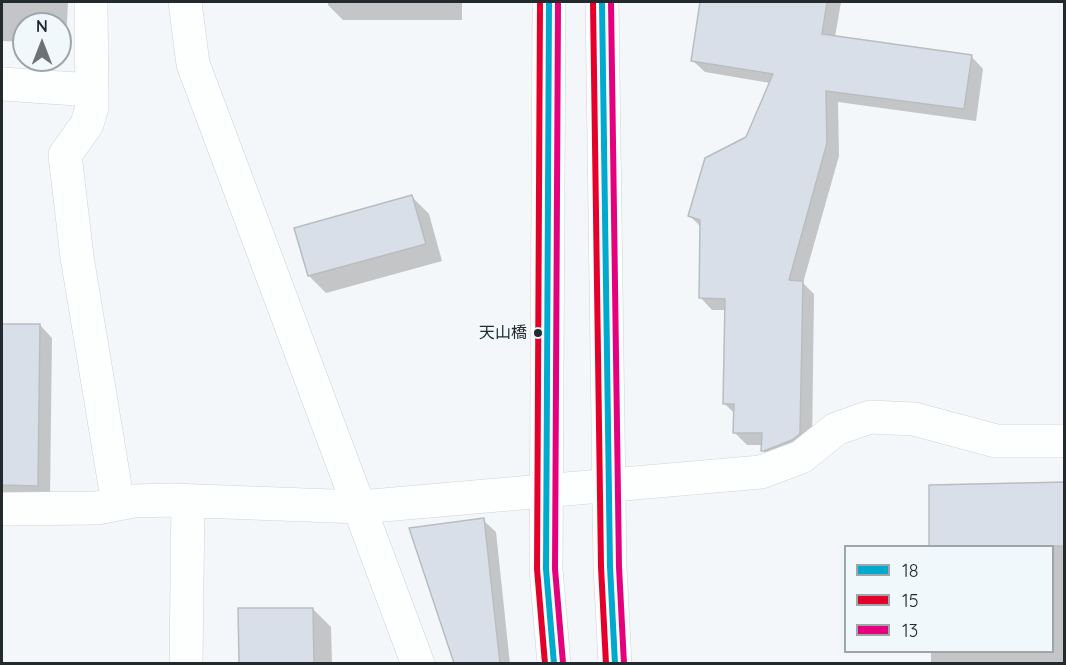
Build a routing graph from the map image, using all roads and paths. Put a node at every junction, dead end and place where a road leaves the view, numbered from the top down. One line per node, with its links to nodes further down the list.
1 (91, 2): 6 (main road)
2 (185, 2): 12 (main road)
3 (549, 2): 9 (main road)
4 (603, 2): 8 (main road)
5 (2, 84): 6 (main road)
6 (92, 90): 11 (main road)
7 (1065, 441): 8 (main road)
8 (609, 485): 9 (main road); 17 (main road)
9 (547, 490): 12 (main road); 16 (main road)
10 (188, 501): 11 (main road); 12 (main road); 14 (main road)
11 (118, 504): 13 (main road)
12 (360, 507): 15 (main road)
13 (2, 509)
14 (186, 663)
15 (418, 663)
16 (555, 663)
17 (615, 663)

